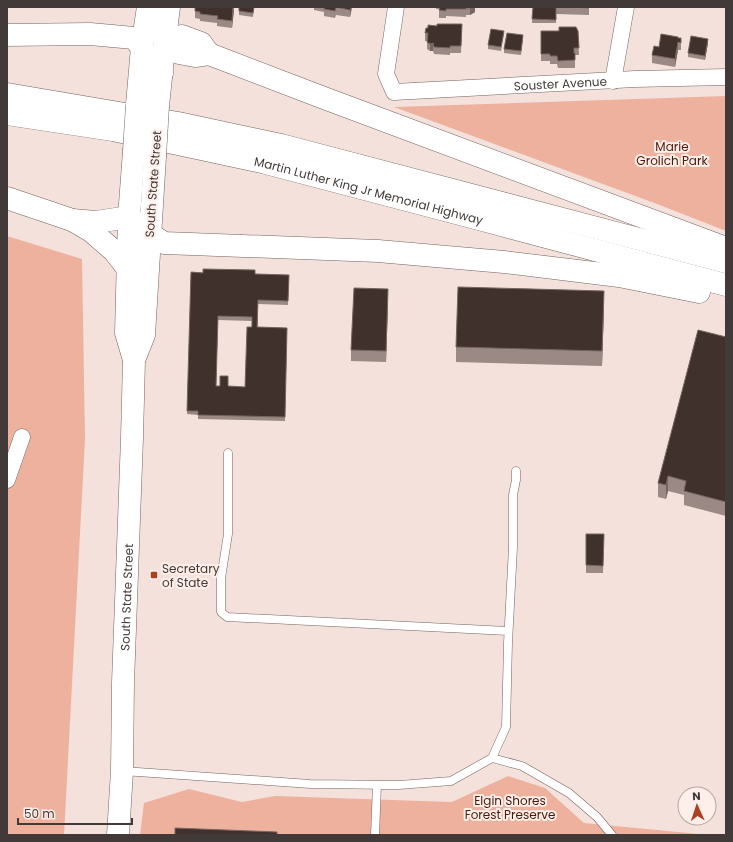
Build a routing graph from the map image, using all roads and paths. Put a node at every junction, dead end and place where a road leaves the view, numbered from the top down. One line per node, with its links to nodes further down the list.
1 (148, 7): 7 (main road, South State Street)
2 (169, 7): 6 (main road, South State Street)
3 (396, 7): 10 (street, Souster Avenue)
4 (626, 7): 10 (street)
5 (7, 35): 7 (main road)
6 (165, 39): 8 (main road, South State Street); 18 (main road)
7 (142, 47): 8 (main road); 12 (main road, South State Street)
8 (162, 73): 12 (main road, South State Street)
9 (726, 77): 10 (street, Souster Avenue)
10 (613, 81)
11 (7, 94): 19 (main road, Martin Luther King Jr Memorial Highway)
12 (148, 105): 15 (main road, South State Street, bridge); 17 (main road, South State Street, bridge)
13 (7, 114): 21 (main road, Martin Luther King Jr Memorial Highway)
14 (7, 198): 16 (main road)
15 (129, 216): 16 (main road); 17 (main road); 20 (main road, South State Street)
16 (72, 220): 20 (main road)
17 (150, 234): 22 (main road); 23 (main road, South State Street)
18 (726, 248)
19 (726, 262)
20 (128, 269): 23 (main road, South State Street)
21 (726, 285)
22 (726, 297)
23 (134, 360): 30 (main road, South State Street)
24 (22, 437): 27 (street)
25 (228, 453): 28 (lane)
26 (516, 471): 28 (lane)
27 (7, 480)
28 (508, 631): 29 (lane)
29 (492, 758): 31 (lane); 34 (lane)
30 (122, 771): 31 (lane); 32 (main road, South State Street)
31 (377, 785): 33 (lane)
32 (118, 835)
33 (375, 835)
34 (612, 835)

